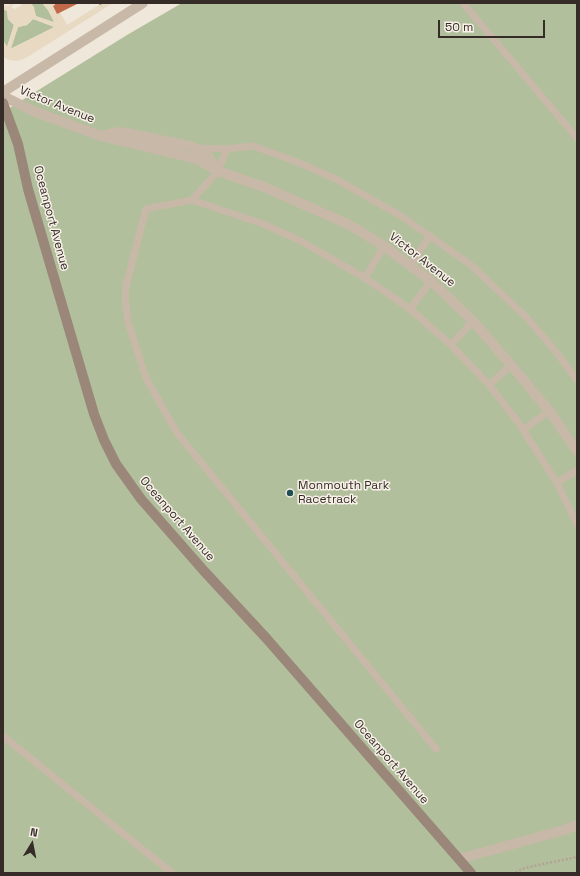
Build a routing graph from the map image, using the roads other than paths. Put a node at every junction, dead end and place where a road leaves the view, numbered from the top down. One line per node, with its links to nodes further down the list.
1 (142, 3): 3 (street)
2 (463, 3): 7 (lane)
3 (3, 92)
4 (3, 96): 6 (street, Victor Avenue)
5 (3, 103): 32 (main road, Oceanport Avenue)
6 (101, 136): 8 (street, Victor Avenue); 10 (street, Victor Avenue)
7 (577, 138)
8 (193, 147): 9 (lane, Victor Avenue); 10 (street, Victor Avenue)
9 (227, 149): 10 (lane); 12 (lane, Victor Avenue)
10 (218, 171): 11 (lane); 13 (street, Victor Avenue)
11 (192, 200): 15 (lane); 30 (lane)
12 (430, 236): 14 (lane); 21 (lane, Victor Avenue)
13 (384, 246): 14 (street, Victor Avenue); 15 (lane)
14 (410, 265): 16 (street, Victor Avenue)
15 (365, 278): 17 (lane)
16 (431, 281): 17 (lane); 18 (street, Victor Avenue)
17 (410, 308): 19 (lane)
18 (473, 321): 19 (lane); 20 (street, Victor Avenue)
19 (451, 345): 22 (lane)
20 (511, 365): 22 (lane); 23 (street, Victor Avenue)
21 (577, 380)
22 (489, 385): 24 (lane)
23 (549, 411): 24 (lane); 25 (street, Victor Avenue)
24 (524, 429): 27 (lane)
25 (577, 451)
26 (577, 470): 27 (lane)
27 (557, 483): 28 (lane)
28 (577, 524)
29 (3, 736): 33 (lane)
30 (436, 749)
31 (577, 825): 32 (street)
32 (459, 859): 34 (main road, Oceanport Avenue)
33 (169, 872)
34 (471, 873)

